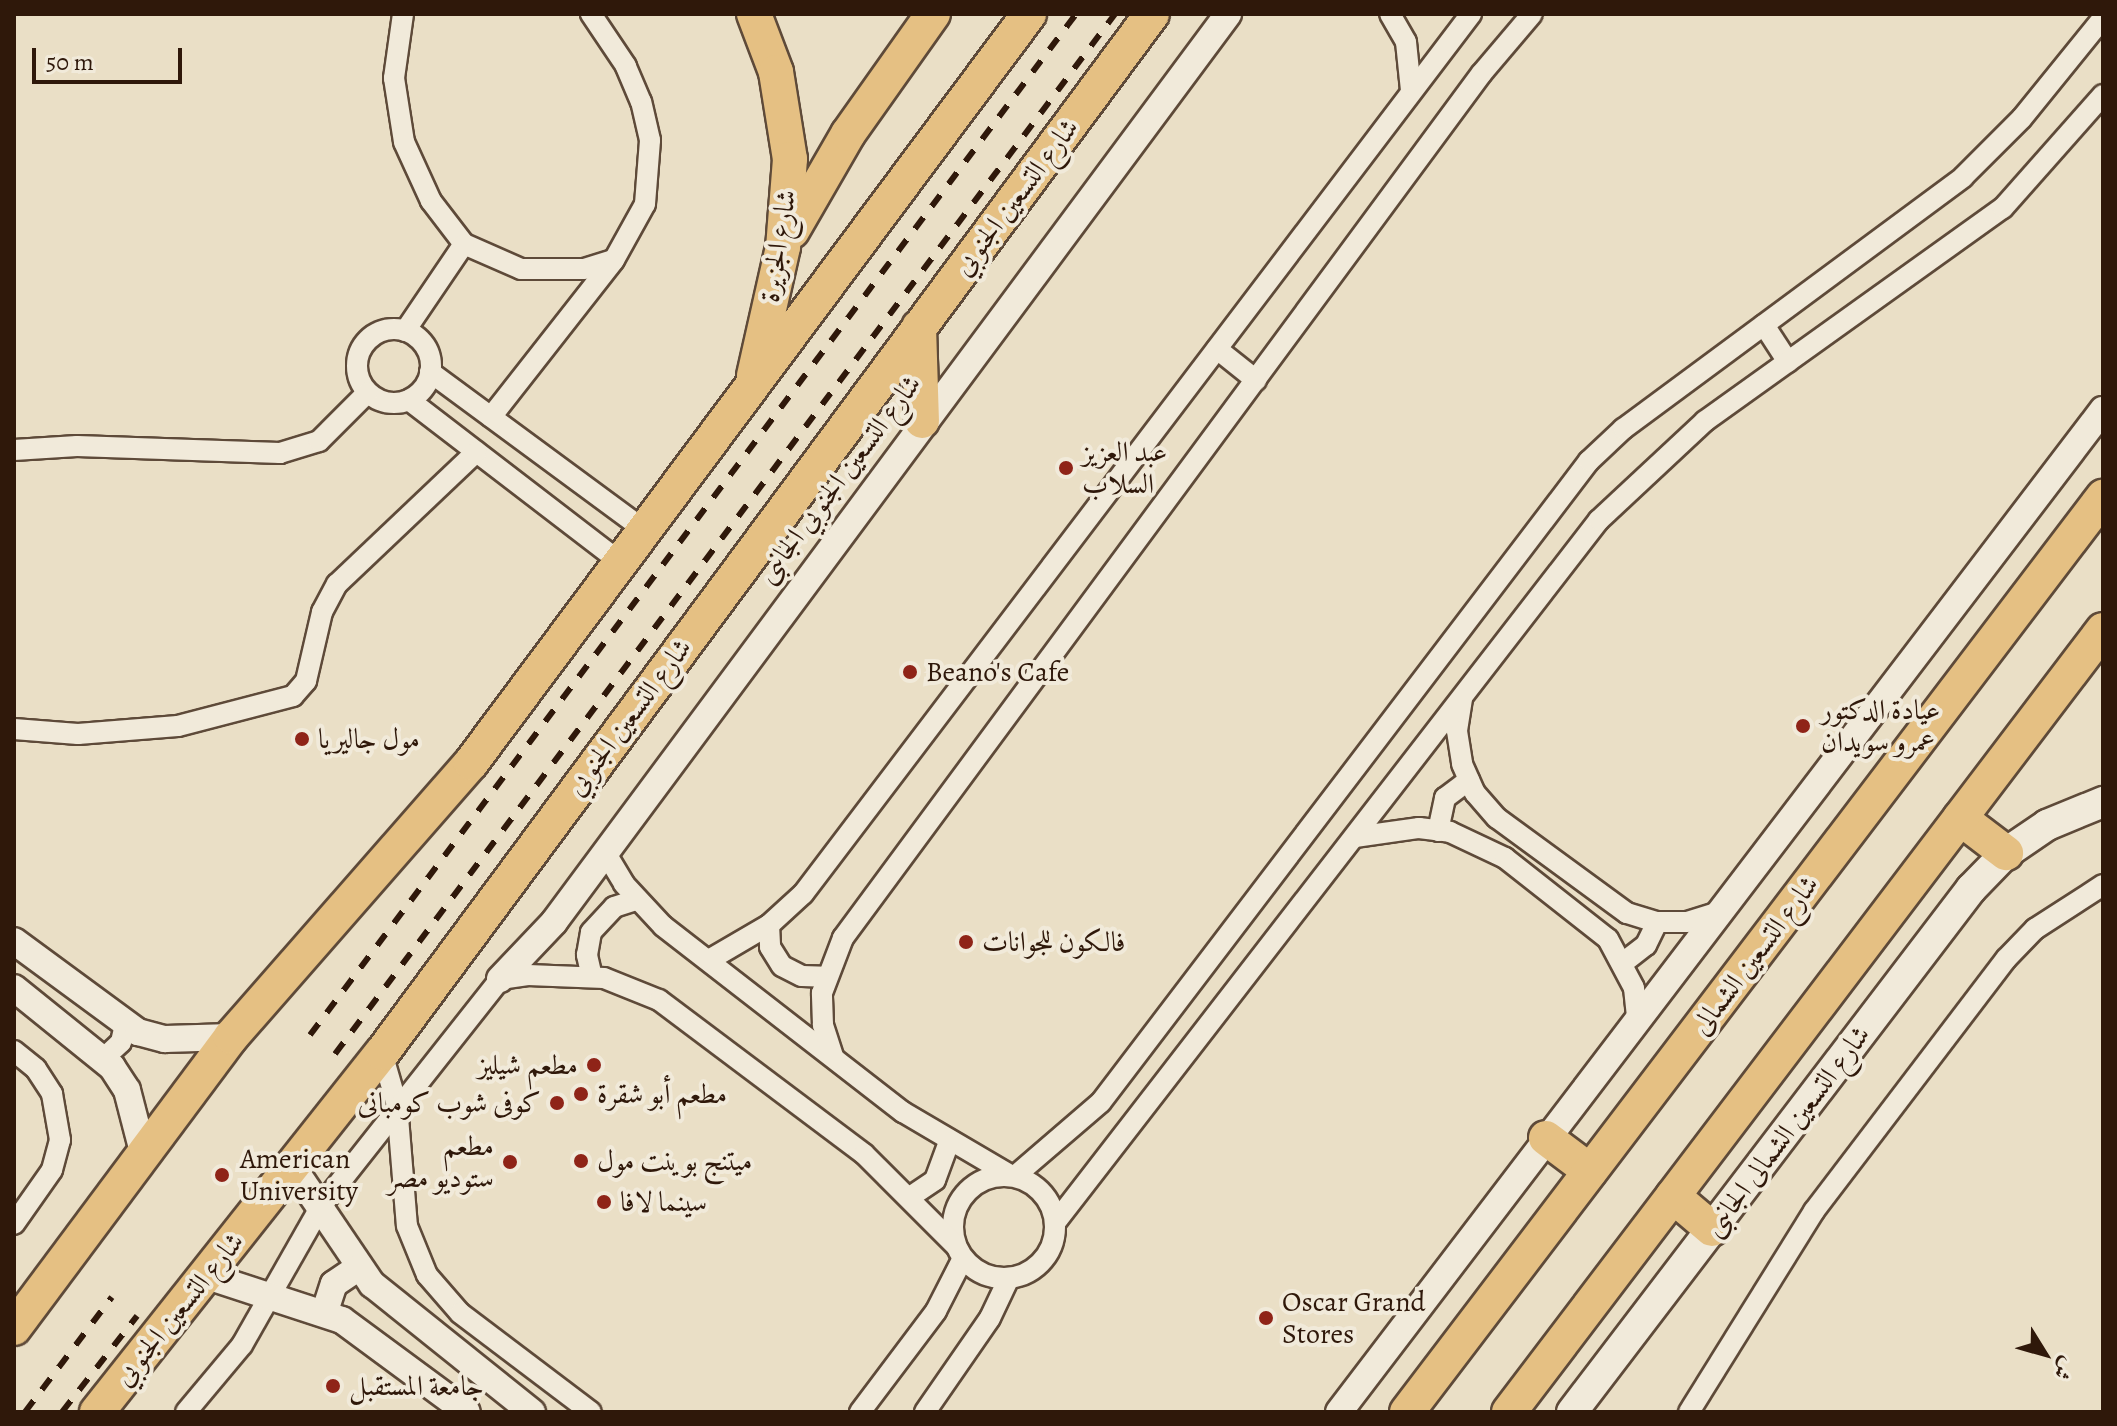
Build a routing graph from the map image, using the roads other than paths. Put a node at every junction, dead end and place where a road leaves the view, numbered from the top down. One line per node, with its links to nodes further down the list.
1 (403, 14): 14 (street)
2 (591, 14): 16 (street)
3 (754, 14): 15 (main road, شارع الجزيرة)
4 (933, 14): 15 (main road)
5 (1029, 14): 24 (main road)
6 (1152, 14): 18 (main road, شارع التسعين الجنوبي)
7 (1228, 14): 29 (street, شارع التسعين الجنوبي الجانبى)
8 (1390, 14): 12 (street)
9 (1471, 14): 12 (street)
10 (1532, 14): 23 (street)
11 (2103, 18): 17 (street)
12 (1411, 90): 20 (street)
13 (2103, 95): 21 (street)
14 (464, 244): 16 (street); 19 (street)
15 (783, 247): 24 (main road, شارع الجزيرة)
16 (614, 260): 28 (street)
17 (1764, 325): 21 (street); 72 (street)
18 (919, 327): 29 (main road); 63 (main road, شارع التسعين الجنوبي)
19 (405, 331): 22 (street); 25 (street)
20 (1217, 349): 23 (street); 51 (street)
21 (1788, 362): 38 (street)
22 (430, 372): 26 (street); 28 (street)
23 (1256, 380): 56 (street)
24 (752, 387): 35 (main road)
25 (367, 393): 26 (street); 30 (street)
26 (409, 400): 31 (street)
27 (2103, 410): 49 (street)
28 (491, 417): 32 (street)
29 (922, 421): 45 (street, شارع التسعين الجنوبي الجانبى)
30 (14, 450)
31 (476, 452): 33 (street); 39 (street)
32 (539, 453): 33 (street); 35 (street)
33 (517, 484): 36 (street)
34 (2103, 497): 71 (main road, شارع التسعين الشمالى)
35 (646, 531): 36 (main road)
36 (623, 564): 61 (main road)
37 (2103, 630): 42 (main road)
38 (1462, 698): 40 (street); 44 (street)
39 (14, 729)
40 (1469, 780): 43 (street); 50 (street)
41 (2103, 802): 46 (main road, شارع التسعين الشمالى الجانبى)
42 (1960, 818): 46 (main road); 73 (main road)
43 (1438, 831): 44 (street); 54 (street)
44 (1355, 837): 76 (street)
45 (605, 852): 48 (street); 57 (street, شارع التسعين الجنوبي الجانبى)
46 (2006, 853): 78 (main road, شارع التسعين الشمالى الجانبى)
47 (2103, 885): 97 (street)
48 (636, 900): 53 (street); 55 (street)
49 (1717, 913): 50 (street); 59 (street)
50 (1657, 922): 54 (street)
51 (769, 925): 53 (street); 56 (street)
52 (14, 941): 60 (street)
53 (709, 960): 64 (street)
54 (1624, 962): 59 (street)
55 (592, 977): 57 (street); 74 (street)
56 (825, 977): 64 (street)
57 (500, 979): 66 (street)
58 (14, 988): 65 (street)
59 (1637, 1017): 67 (street)
60 (125, 1024): 61 (street); 65 (street)
61 (231, 1037): 69 (main road)
62 (14, 1051): 77 (street)
63 (382, 1053): 66 (street); 70 (main road, شارع التسعين الجنوبي)
64 (833, 1056): 68 (street)
65 (104, 1058): 69 (street)
66 (397, 1105): 75 (street); 90 (street)
67 (1546, 1138): 71 (main road); 93 (street)
68 (949, 1142): 72 (street); 74 (street)
69 (143, 1152): 85 (main road)
70 (292, 1166): 75 (street); 81 (main road, شارع التسعين الجنوبي)
71 (1590, 1171): 94 (main road, شارع التسعين الشمالى)
72 (1012, 1176): 76 (street); 79 (street)
73 (1673, 1196): 78 (main road); 95 (main road)
74 (910, 1197): 79 (street)
75 (321, 1206): 80 (street); 83 (street)
76 (1055, 1223): 82 (street)
77 (14, 1224)
78 (1712, 1229): 96 (main road, شارع التسعين الشمالى الجانبى)
79 (960, 1252): 82 (street); 91 (street)
80 (358, 1268): 84 (street); 89 (street)
81 (207, 1276): 83 (street); 86 (main road, شارع التسعين الجنوبي)
82 (1009, 1278): 92 (street)
83 (266, 1296): 84 (street); 87 (street)
84 (325, 1311): 88 (street)
85 (14, 1328)
86 (97, 1412)
87 (186, 1412)
88 (467, 1412)
89 (532, 1412)
90 (591, 1412)
91 (860, 1412)
92 (925, 1412)
93 (1339, 1412)
94 (1407, 1412)
95 (1509, 1412)
96 (1572, 1412)
97 (1689, 1412)

